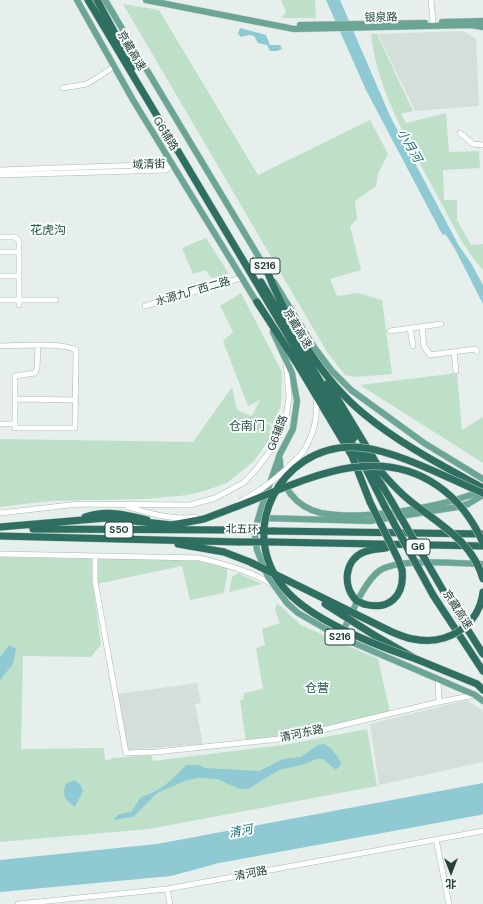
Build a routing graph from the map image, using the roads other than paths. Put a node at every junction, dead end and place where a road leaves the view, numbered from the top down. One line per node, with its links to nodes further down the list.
1 (77, 0): 11 (main road, G6辅路 / S216)
2 (88, 0): 71 (highway, 京藏高速 / G6, bridge)
3 (97, 0): 69 (highway, 京藏高速 / G6, bridge)
4 (105, 0): 21 (main road, G6辅路 / S216)
5 (146, 0): 9 (main road, 银泉路)
6 (431, 0): 8 (street)
7 (483, 21): 8 (main road, 银泉路)
8 (433, 22): 9 (main road, 银泉路)
9 (362, 26): 10 (main road, 银泉路)
10 (483, 27)
11 (115, 66): 12 (street); 15 (main road, G6辅路 / S216)
12 (63, 88)
13 (460, 133): 14 (street)
14 (483, 145)
15 (172, 164): 16 (street, 域清街); 17 (street, 域清街); 24 (main road, G6辅路 / S216)
16 (0, 170)
17 (0, 175)
18 (0, 237): 20 (street)
19 (0, 252): 20 (street)
20 (19, 252): 23 (street)
21 (265, 266): 40 (highway); 48 (main road, G6辅路 / S216)
22 (0, 276): 23 (street)
23 (19, 276): 27 (street)
24 (241, 278): 28 (main road, G6辅路 / S216); 29 (street, 水源九厂西二路)
25 (0, 300): 27 (street)
26 (56, 300): 27 (street)
27 (19, 302)
28 (257, 302): 39 (main road, G6辅路 / S216); 42 (highway)
29 (146, 306)
30 (440, 324): 31 (street)
31 (422, 327): 32 (street); 38 (street)
32 (410, 328): 33 (street); 36 (street)
33 (390, 331)
34 (0, 346): 35 (street)
35 (38, 346): 43 (street); 44 (street)
36 (413, 346)
37 (477, 351): 38 (street)
38 (454, 352): 41 (street)
39 (284, 353): 47 (main road, G6辅路 / S216); 50 (street)
40 (314, 359): 49 (highway); 64 (highway, bridge)
41 (456, 371)
42 (316, 395): 51 (street, bridge); 59 (highway, bridge)
43 (15, 399): 44 (street); 46 (street)
44 (76, 400): 46 (street)
45 (0, 424): 46 (street)
46 (15, 424)
47 (280, 454): 49 (main road); 53 (main road, G6辅路 / S216)
48 (483, 479)
49 (483, 492): 53 (main road); 70 (highway, bridge)
50 (120, 504): 51 (street); 52 (street)
51 (237, 505): 54 (highway); 58 (highway, bridge)
52 (0, 513)
53 (258, 518): 65 (main road, G6辅路 / S216)
54 (0, 528): 55 (highway, 北五环 / S50, bridge)
55 (483, 534)
56 (0, 536): 57 (highway, 北五环 / S50)
57 (142, 539): 59 (highway, 北五环 / S50, bridge); 66 (highway, bridge)
58 (483, 542)
59 (446, 546): 60 (highway, 北五环 / S50)
60 (483, 546)
61 (0, 554): 62 (street)
62 (95, 556): 65 (street); 76 (street, 清河东路)
63 (483, 564): 68 (main road)
64 (483, 579)
65 (273, 585): 68 (main road, G6辅路 / S216)
66 (305, 590): 67 (highway, bridge); 70 (highway, bridge)
67 (483, 592)
68 (340, 637): 72 (main road, G6辅路 / S216)
69 (483, 654)
70 (416, 659): 73 (highway)
71 (483, 672)
72 (438, 680): 74 (main road, G6辅路 / S216); 76 (street)
73 (483, 690)
74 (475, 695): 75 (main road, G6辅路 / S216); 76 (street, 清河东路)
75 (483, 701)
76 (438, 702)
77 (483, 832): 78 (street, 清河路)
78 (436, 839): 79 (street, 清河路); 82 (street)
79 (167, 889): 80 (street, 清河路); 81 (street)
80 (18, 904)
81 (170, 904)
82 (449, 904)

